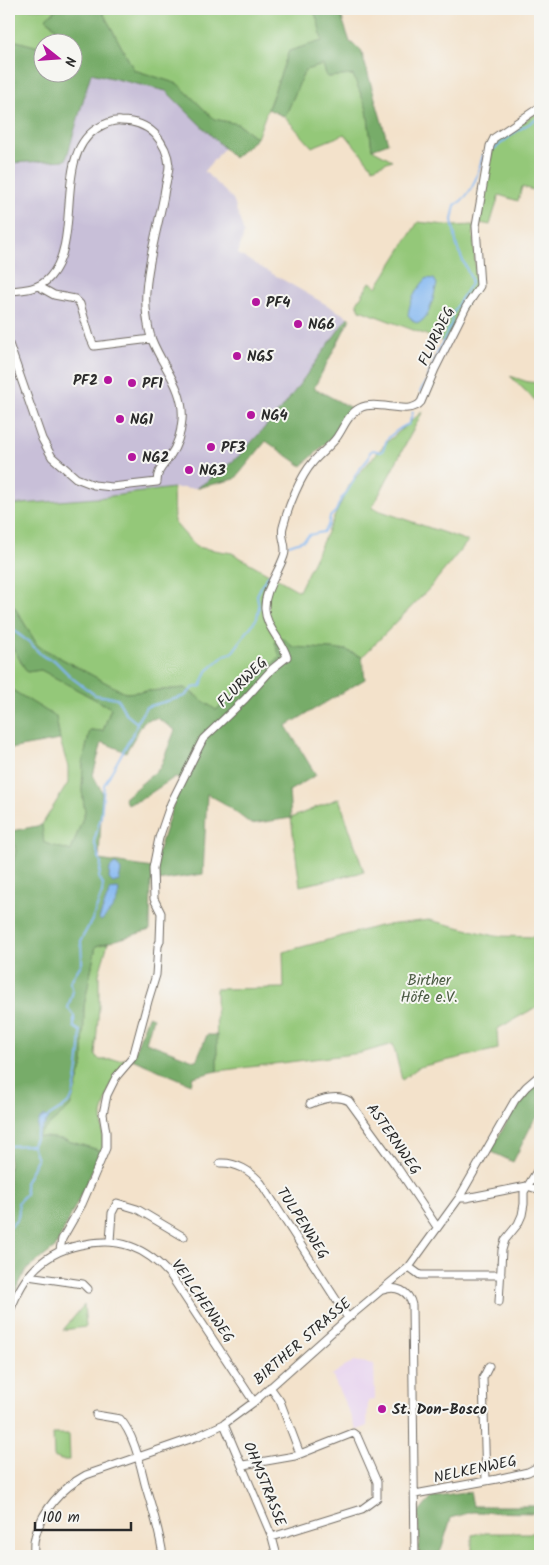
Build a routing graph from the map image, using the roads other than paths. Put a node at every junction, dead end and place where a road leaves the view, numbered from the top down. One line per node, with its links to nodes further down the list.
1 (540, 107): 16 (street, FLURWEG)
2 (38, 286): 3 (street); 4 (street); 4 (street)
3 (9, 291)
4 (151, 339): 5 (street)
5 (9, 344)
6 (540, 1075): 12 (street, BIRTHER STRASSE)
7 (310, 1104): 13 (street, ASTERNWEG)
8 (220, 1163): 24 (street, TULPENWEG)
9 (540, 1166): 10 (street)
10 (527, 1186): 11 (street); 12 (street); 18 (street)
11 (540, 1190)
12 (459, 1198): 13 (street, BIRTHER STRASSE)
13 (437, 1227): 17 (street, BIRTHER STRASSE)
14 (184, 1238): 15 (street, VEILCHENWEG)
15 (110, 1241): 16 (street, VEILCHENWEG); 27 (street, VEILCHENWEG)
16 (60, 1250): 19 (street, VEILCHENWEG)
17 (409, 1267): 18 (street); 21 (street, BIRTHER STRASSE)
18 (501, 1275): 22 (street)
19 (28, 1276): 20 (street); 23 (street)
20 (88, 1289)
21 (380, 1290): 24 (street, BIRTHER STRASSE); 35 (street)
22 (499, 1302)
23 (9, 1313)
24 (348, 1318): 26 (street, BIRTHER STRASSE)
25 (488, 1366): 34 (street)
26 (270, 1387): 27 (street, BIRTHER STRASSE); 30 (street)
27 (254, 1402): 29 (street, BIRTHER STRASSE)
28 (96, 1415): 31 (street)
29 (224, 1424): 31 (street, BIRTHER STRASSE); 32 (street, OHMSTRASSE)
30 (300, 1454): 32 (street); 36 (street)
31 (138, 1457): 37 (street, BIRTHER STRASSE); 38 (street)
32 (242, 1465): 36 (street, OHMSTRASSE)
33 (540, 1466): 34 (street, NELKENWEG)
34 (486, 1481): 35 (street, NELKENWEG)
35 (414, 1494): 40 (street)
36 (272, 1537): 39 (street, OHMSTRASSE)
37 (34, 1556)
38 (163, 1556)
39 (277, 1556)
40 (415, 1556)

